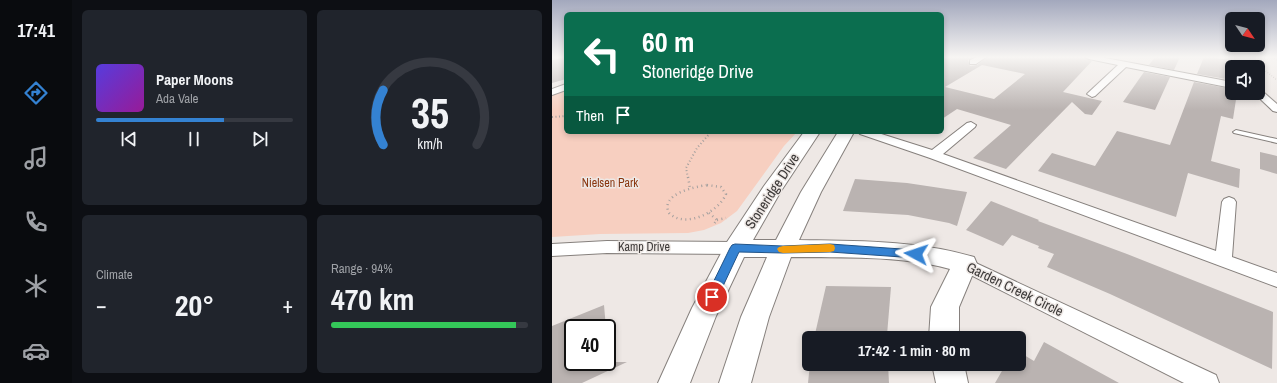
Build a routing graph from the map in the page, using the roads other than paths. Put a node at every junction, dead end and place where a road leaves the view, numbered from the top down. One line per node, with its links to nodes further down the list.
1 (1112, 75): 6 (street)
2 (1180, 75): 3 (street)
3 (1225, 84)
4 (564, 88): 5 (street)
5 (552, 92)
6 (1092, 94)
7 (1265, 98): 8 (street)
8 (1277, 109)
9 (971, 125): 15 (street)
10 (1236, 132): 14 (lane)
11 (810, 134): 17 (main road, Stoneridge Drive)
12 (845, 134): 19 (main road)
13 (870, 134): 15 (street)
14 (1277, 141)
15 (934, 156): 20 (street)
16 (1229, 202): 20 (street)
17 (735, 248): 18 (street, Kamp Drive); 19 (main road, Garden Creek Circle); 25 (main road, Stoneridge Drive)
18 (552, 250)
19 (783, 250): 21 (main road, Garden Creek Circle); 26 (main road)
20 (1223, 261): 22 (street)
21 (965, 264): 23 (main road); 28 (street, Garden Creek Circle)
22 (1277, 280)
23 (944, 331)
24 (949, 371): 27 (main road)
25 (674, 383)
26 (735, 383)
27 (952, 383)
28 (1208, 383)

